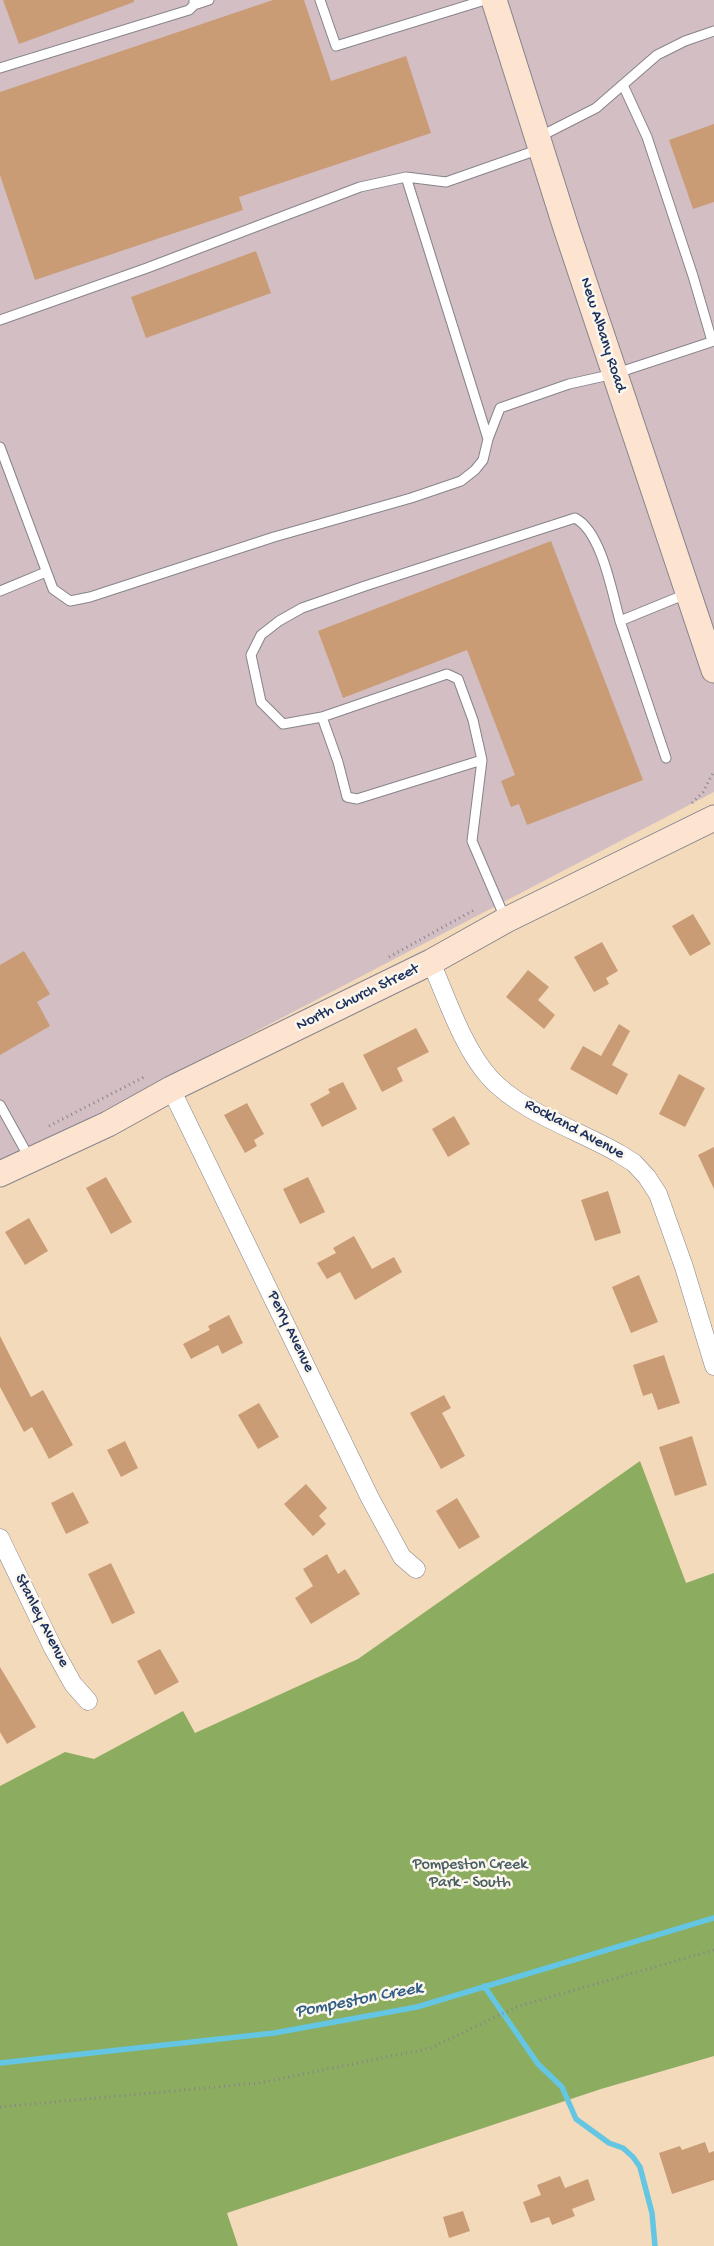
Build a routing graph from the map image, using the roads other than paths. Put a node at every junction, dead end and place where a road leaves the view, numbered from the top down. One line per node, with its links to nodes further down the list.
1 (209, 0): 5 (lane)
2 (320, 0): 3 (lane)
3 (485, 0)
4 (494, 0): 9 (main road, New Albany Road)
5 (194, 2): 7 (lane)
6 (714, 32): 8 (lane)
7 (0, 68)
8 (623, 85): 9 (lane); 12 (lane)
9 (541, 142): 10 (lane); 13 (main road, New Albany Road)
10 (406, 177): 11 (lane); 14 (lane)
11 (0, 320)
12 (713, 341): 13 (lane)
13 (614, 374): 14 (lane); 18 (main road, New Albany Road)
14 (488, 439): 16 (lane)
15 (0, 447): 16 (lane)
16 (46, 572): 17 (lane)
17 (0, 592)
18 (688, 592): 19 (lane); 20 (main road, New Albany Road)
19 (620, 621): 21 (lane); 22 (lane)
20 (714, 670)
21 (322, 717): 23 (lane); 23 (lane)
22 (666, 758)
23 (482, 760): 25 (lane)
24 (714, 818): 25 (main road, North Church Street)
25 (506, 920): 26 (main road, North Church Street)
26 (431, 962): 27 (main road, North Church Street); 31 (street, Rockland Avenue)
27 (171, 1089): 29 (main road, North Church Street); 33 (street, Perry Avenue)
28 (0, 1104): 29 (lane)
29 (30, 1159): 30 (main road, North Church Street)
30 (0, 1174)
31 (714, 1366)
32 (0, 1538): 34 (street, Stanley Avenue)
33 (416, 1569)
34 (88, 1701)

